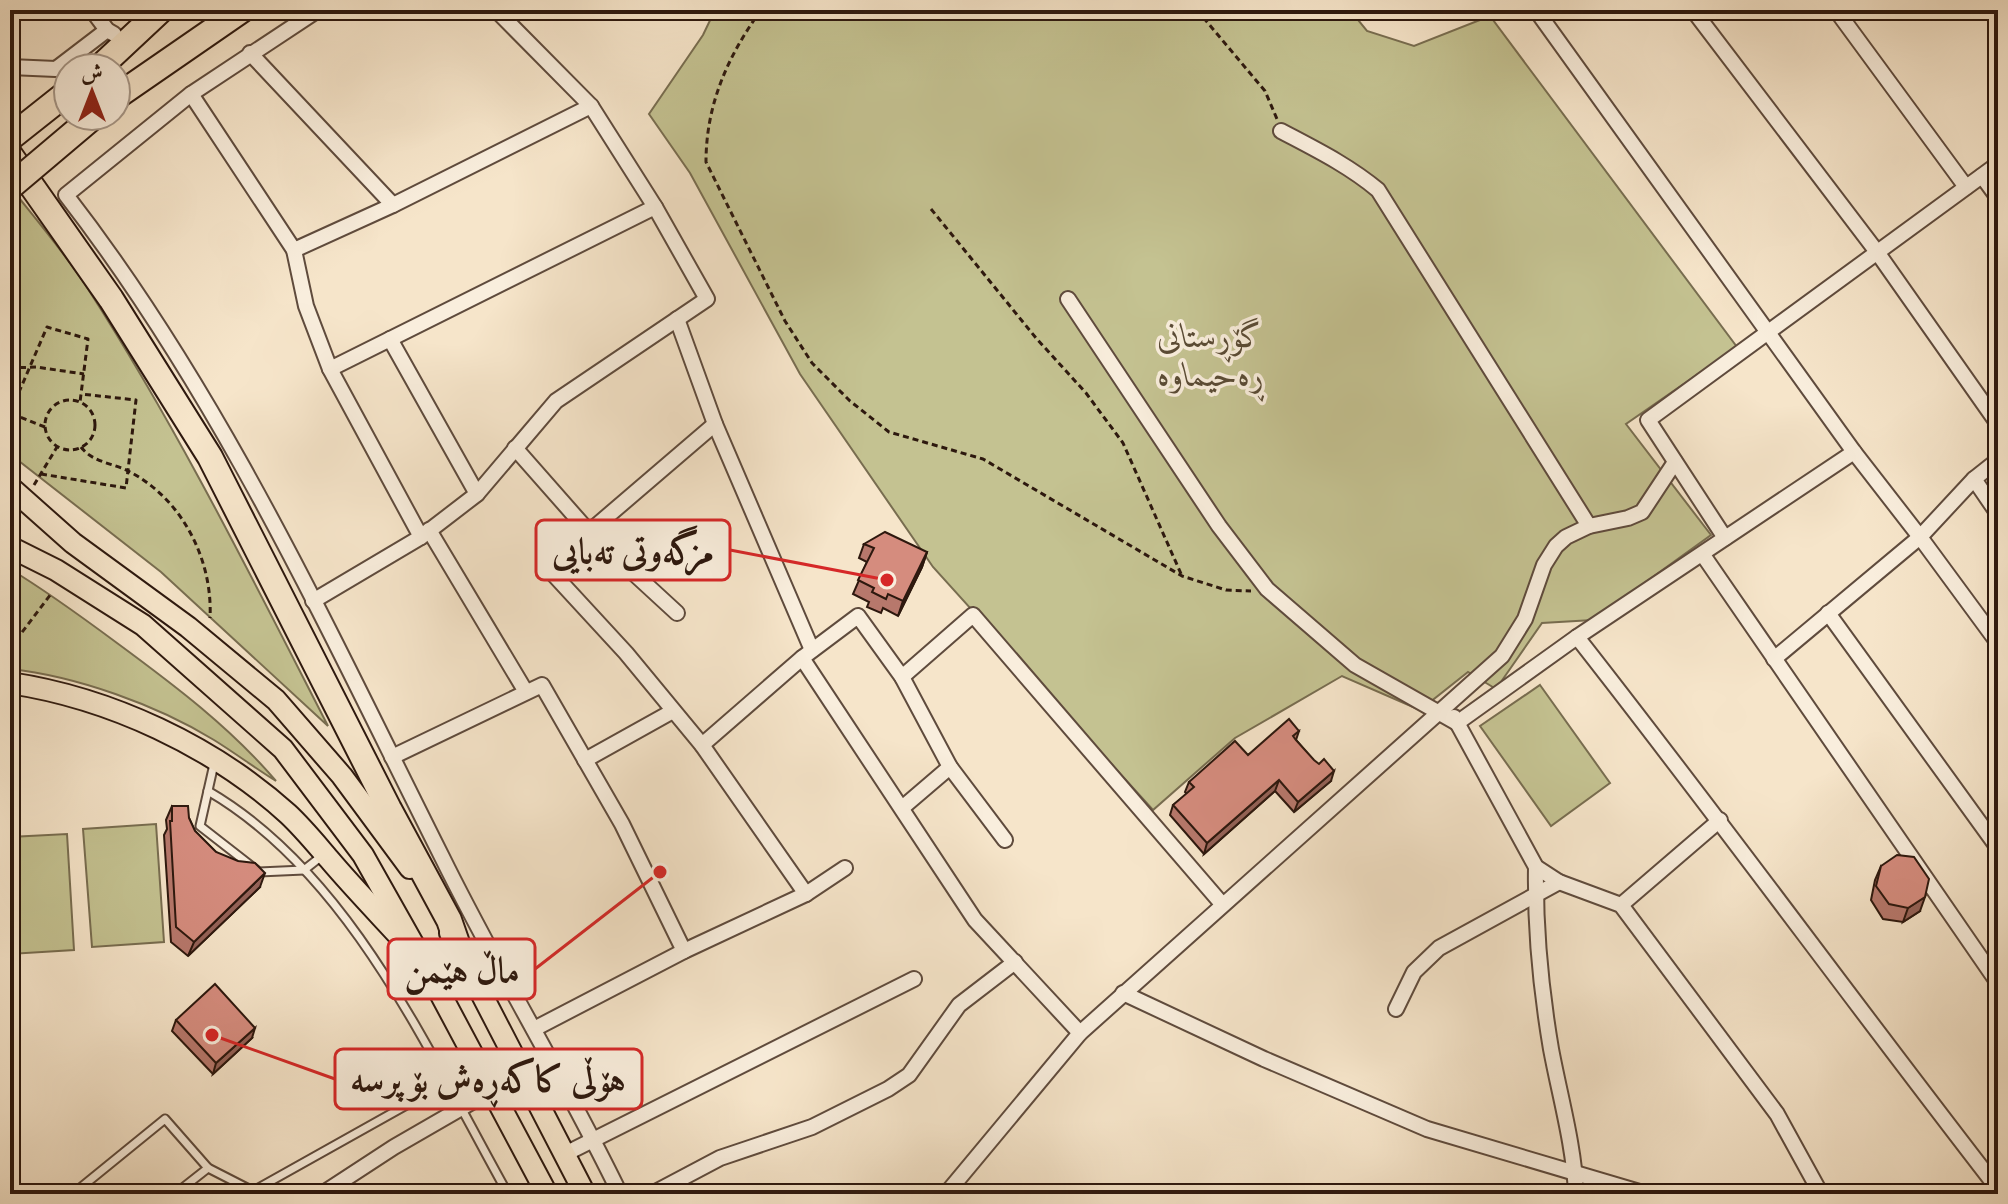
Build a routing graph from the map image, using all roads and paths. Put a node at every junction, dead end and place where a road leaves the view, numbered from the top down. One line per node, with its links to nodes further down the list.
1 (92, 10): 11 (street)
2 (161, 10): 12 (highway)
3 (242, 10): 16 (highway)
4 (318, 10): 14 (street)
5 (496, 10): 19 (street)
6 (761, 10): 67 (path)
7 (1197, 10): 20 (path)
8 (1536, 10): 36 (street)
9 (1693, 10): 33 (street)
10 (1836, 10): 27 (street)
11 (107, 30): 12 (street); 15 (street)
12 (128, 42): 13 (highway)
13 (118, 52)
14 (250, 53): 17 (street); 29 (street)
15 (10, 67)
16 (132, 85)
17 (191, 94): 32 (street); 70 (street)
18 (52, 105): 22 (highway)
19 (591, 106): 29 (street); 30 (street)
20 (1281, 131): 59 (street)
21 (75, 132): 26 (highway, bridge)
22 (10, 138)
23 (10, 155): 104 (highway)
24 (1998, 164): 25 (street)
25 (1982, 176): 27 (street); 28 (street)
26 (10, 187)
27 (1966, 187): 33 (street)
28 (1998, 198)
29 (393, 205): 32 (street)
30 (655, 207): 35 (street); 37 (street)
31 (931, 209): 67 (path)
32 (294, 250): 40 (street)
33 (1877, 252): 36 (street); 45 (street)
34 (1068, 299): 68 (street)
35 (677, 319): 44 (street); 49 (street)
36 (1768, 332): 50 (street); 52 (street)
37 (390, 339): 40 (street); 57 (street)
38 (30, 367): 39 (path); 41 (path); 41 (path); 46 (path)
39 (10, 368)
40 (330, 369): 61 (street)
41 (84, 374): 42 (path)
42 (81, 394): 43 (path); 53 (path)
43 (80, 402): 46 (path); 48 (path)
44 (715, 424): 60 (street); 77 (street)
45 (1998, 424)
46 (45, 427): 47 (path)
47 (57, 447): 48 (path); 54 (path)
48 (81, 447): 53 (path)
49 (515, 448): 57 (street); 60 (street)
50 (1854, 452): 62 (street); 63 (street)
51 (1998, 460): 55 (street)
52 (1675, 462): 59 (street); 63 (street)
53 (128, 470): 54 (path); 73 (path)
54 (41, 474): 56 (path)
55 (1974, 479): 58 (street); 62 (street)
56 (17, 494): 104 (main road)
57 (477, 494): 61 (street)
58 (1998, 514)
59 (1589, 526): 82 (street)
60 (589, 532): 71 (street)
61 (425, 534): 70 (street); 81 (street)
62 (1920, 537): 72 (street); 75 (street)
63 (1725, 538): 65 (street)
64 (10, 547): 107 (main road)
65 (1703, 555): 74 (street); 78 (street)
66 (544, 564): 83 (street)
67 (1182, 576): 68 (path)
68 (1267, 589): 82 (street)
69 (51, 594): 76 (path)
70 (313, 601): 86 (street)
71 (677, 613)
72 (1828, 613): 78 (street); 94 (street)
73 (210, 618)
74 (1577, 637): 84 (street); 92 (street)
75 (1998, 643)
76 (10, 648)
77 (807, 654): 79 (street); 85 (street); 91 (street)
78 (1774, 659): 109 (street)
79 (902, 677): 89 (street); 102 (street)
80 (10, 683): 87 (main road)
81 (526, 692): 86 (street); 88 (street)
82 (1444, 710): 84 (street); 102 (street)
83 (673, 711): 85 (street); 88 (street)
84 (1457, 723): 96 (street)
85 (702, 745): 100 (street)
86 (392, 757): 112 (street)
87 (215, 760): 90 (lane); 95 (main road)
88 (585, 760): 105 (street)
89 (950, 767): 91 (street); 93 (street)
90 (208, 791): 98 (lane); 98 (lane)
91 (902, 808): 106 (street)
92 (1720, 820): 103 (street); 121 (street)
93 (1005, 840)
94 (1998, 848)
95 (325, 854): 98 (lane); 107 (main road)
96 (1536, 867): 99 (street); 101 (street)
97 (845, 868): 100 (street)
98 (304, 870): 114 (lane)
99 (1559, 882): 101 (street); 103 (street)
100 (806, 894): 105 (street)
101 (1536, 894): 111 (street); 120 (street)
102 (1222, 904): 110 (street)
103 (1621, 905): 133 (street)
104 (457, 943): 118 (main road)
105 (684, 951): 112 (street)
106 (1015, 962): 113 (street); 129 (street)
107 (425, 965): 115 (main road)
108 (914, 979): 117 (street)
109 (1998, 983)
110 (1123, 993): 113 (street); 120 (street)
111 (1396, 1009)
112 (534, 1029): 117 (street)
113 (1080, 1033): 130 (street)
114 (446, 1083): 116 (lane); 119 (lane)
115 (491, 1091): 116 (street); 126 (main road)
116 (460, 1108): 124 (street); 125 (lane)
117 (594, 1139): 118 (street); 128 (street)
118 (563, 1155): 127 (main road)
119 (208, 1168): 122 (lane); 123 (lane)
120 (1575, 1172): 131 (street); 132 (street)
121 (1998, 1189)
122 (83, 1194)
123 (175, 1194)
124 (322, 1194)
125 (508, 1194)
126 (547, 1194)
127 (585, 1194)
128 (620, 1194)
129 (652, 1194)
130 (946, 1194)
131 (1576, 1194)
132 (1646, 1194)
133 (1821, 1194)

